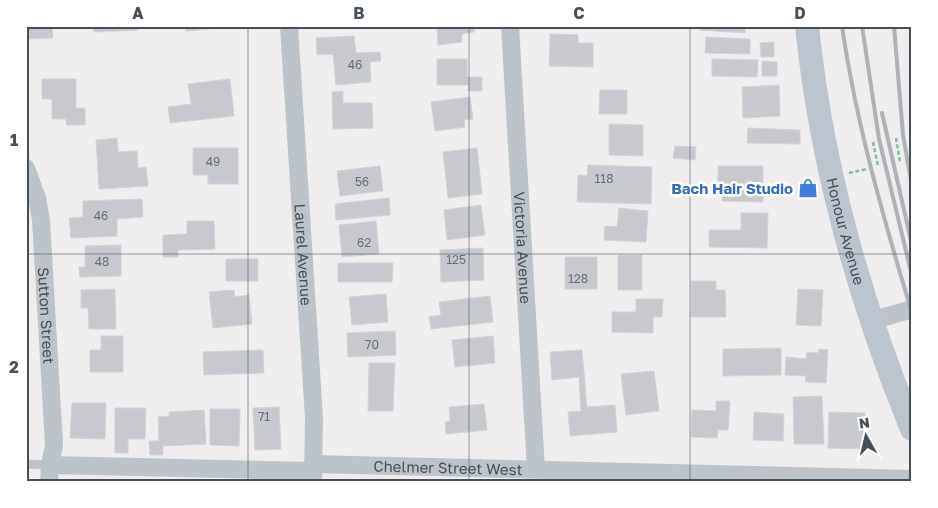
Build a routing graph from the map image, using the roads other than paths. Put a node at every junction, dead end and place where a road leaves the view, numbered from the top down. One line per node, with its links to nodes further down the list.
1 (289, 26): 9 (street, Laurel Avenue)
2 (510, 26): 11 (street, Victoria Avenue)
3 (807, 26): 6 (main road, Honour Avenue)
4 (26, 168): 10 (street, Sutton Street)
5 (912, 309): 6 (street)
6 (871, 321): 7 (main road, Honour Avenue)
7 (912, 429)
8 (26, 464): 10 (lane)
9 (313, 472): 10 (street, Chelmer Street West); 11 (street, Chelmer Street West)
10 (49, 473)
11 (548, 473): 12 (street, Chelmer Street West)
12 (794, 479): 13 (street, Chelmer Street West)
13 (912, 479)

